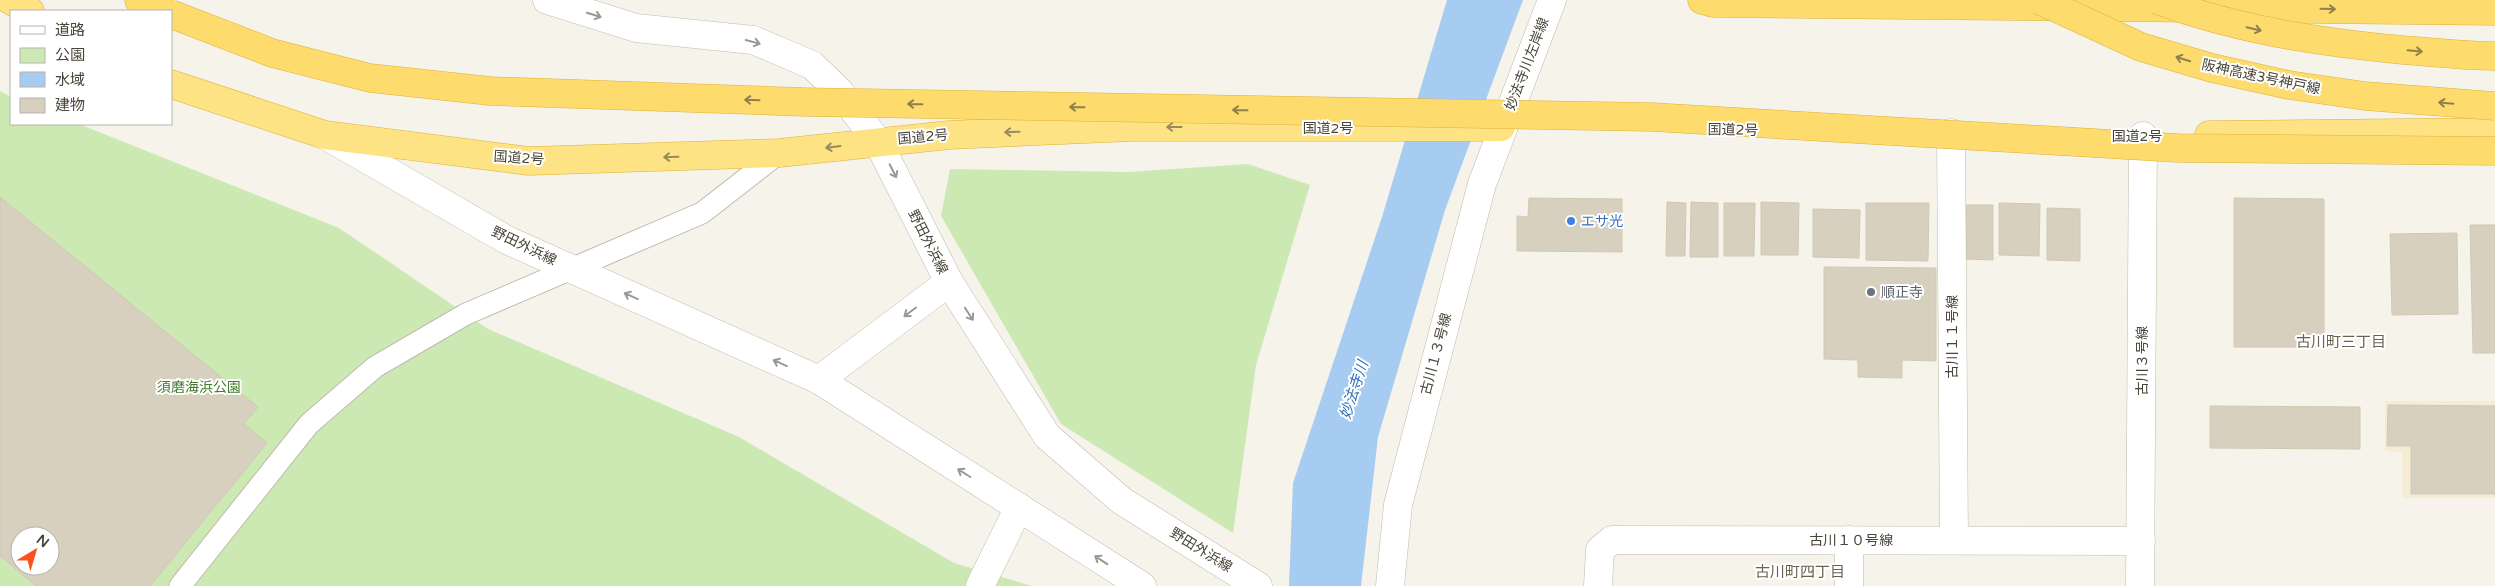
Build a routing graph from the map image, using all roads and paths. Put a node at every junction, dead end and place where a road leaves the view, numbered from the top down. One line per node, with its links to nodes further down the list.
1 (10, 0): 8 (highway)
2 (138, 0): 9 (highway)
3 (548, 0): 20 (street, 野田外浜線, one-way to 20)
4 (1552, 0): 15 (street, 妙法寺川左岸線)
5 (1702, 0): 10 (highway, one-way to 10)
6 (2039, 0): 14 (highway, 阪神高速3号神戸線, one-way to 6, bridge)
7 (2157, 0): 12 (highway, one-way to 12, bridge)
8 (28, 10)
9 (162, 10)
10 (2495, 11)
11 (172, 14): 21 (highway, one-way to 11, bridge)
12 (2495, 56)
13 (172, 84): 18 (highway, 国道2号)
14 (2495, 106)
15 (1503, 127): 17 (highway, 国道2号); 20 (highway, 国道2号, one-way to 20); 34 (street, 古川１３号線)
16 (2495, 132): 19 (highway, 国道2号)
17 (1951, 133): 19 (highway, 国道2号); 28 (street, 古川１１号線)
18 (325, 135): 22 (highway, 国道2号, one-way to 18); 23 (street, 野田外浜線)
19 (2142, 136): 29 (street, 古川３号線)
20 (878, 142): 22 (highway, 国道2号, one-way to 22); 24 (street, 野田外浜線, one-way to 24)
21 (2495, 151)
22 (779, 153): 23 (lane)
23 (571, 269): 25 (street, 野田外浜線, one-way to 23); 30 (lane)
24 (949, 282): 25 (street, one-way to 25); 33 (street, 野田外浜線, one-way to 33)
25 (819, 380): 26 (street, 野田外浜線, one-way to 25)
26 (1019, 507): 31 (street); 32 (street, 野田外浜線, one-way to 26)
27 (1850, 540): 28 (street, 古川１０号線); 35 (street, 古川１０号線); 36 (street)
28 (1954, 540): 29 (street, 古川１０号線)
29 (2141, 540): 37 (street, 古川３号線)
30 (180, 586)
31 (980, 586)
32 (1142, 586)
33 (1258, 586)
34 (1390, 586)
35 (1598, 586)
36 (1849, 586)
37 (2140, 586)

